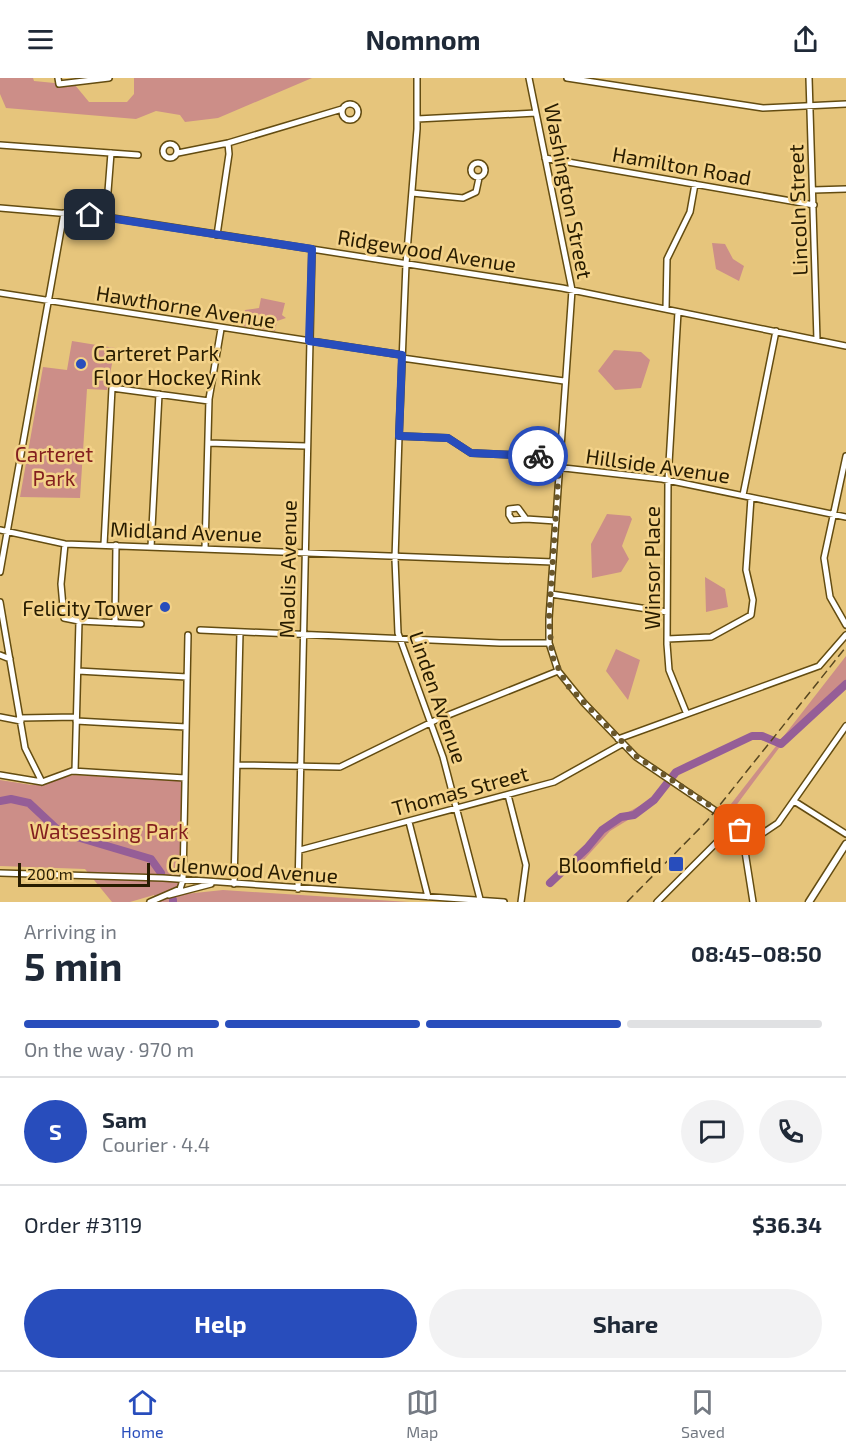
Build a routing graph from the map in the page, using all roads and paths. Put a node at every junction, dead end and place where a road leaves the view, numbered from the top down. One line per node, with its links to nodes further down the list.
1 (109, 78): 6 (street)
2 (417, 78): 11 (street, Linden Avenue)
3 (529, 78): 10 (street, Washington Street)
4 (567, 78): 8 (street)
5 (809, 78): 8 (street, Lincoln Street)
6 (59, 81)
7 (846, 104): 8 (street)
8 (810, 107): 21 (street, Lincoln Street)
9 (342, 110): 12 (street)
10 (536, 113): 11 (street); 17 (street, Washington Street)
11 (417, 119): 22 (street, Linden Avenue)
12 (228, 143): 15 (street); 27 (street)
13 (0, 145): 14 (street)
14 (111, 153): 16 (street); 26 (street)
15 (178, 153)
16 (138, 155)
17 (544, 158): 19 (street, Hamilton Road); 30 (street, Washington Street)
18 (479, 178): 22 (street)
19 (695, 184): 23 (street, Hamilton Road); 33 (street)
20 (846, 189): 21 (street)
21 (813, 190): 23 (street, Lincoln Street)
22 (412, 193): 29 (street, Linden Avenue)
23 (814, 205): 37 (street, Lincoln Street)
24 (0, 208): 25 (street, Ridgewood Avenue)
25 (64, 213): 26 (street, Ridgewood Avenue); 32 (street)
26 (106, 217): 27 (street, Ridgewood Avenue)
27 (217, 235): 28 (street, Ridgewood Avenue)
28 (312, 249): 29 (street, Ridgewood Avenue); 38 (street, Maolis Avenue)
29 (406, 264): 30 (street, Ridgewood Avenue); 40 (street, Linden Avenue)
30 (572, 290): 33 (street, Ridgewood Avenue); 41 (street, Washington Street)
31 (0, 293): 32 (street, Hawthorne Avenue)
32 (48, 302): 35 (street, Hawthorne Avenue); 57 (street)
33 (666, 309): 34 (street, Ridgewood Avenue)
34 (678, 312): 36 (street, Ridgewood Avenue); 49 (street, Winsor Place)
35 (221, 329): 38 (street, Hawthorne Avenue); 43 (street)
36 (776, 331): 37 (street, Ridgewood Avenue); 50 (street)
37 (818, 340): 39 (street, Ridgewood Avenue)
38 (309, 341): 40 (street, Hawthorne Avenue); 46 (street, Maolis Avenue)
39 (846, 346)
40 (402, 356): 41 (street, Hawthorne Avenue); 44 (street, Linden Avenue)
41 (564, 381): 48 (street, Washington Street)
42 (159, 394): 43 (street); 59 (street); 61 (street)
43 (209, 401): 45 (street)
44 (399, 436): 48 (street, Hillside Avenue); 64 (street, Linden Avenue)
45 (208, 443): 46 (street); 62 (street)
46 (306, 446): 63 (street, Maolis Avenue)
47 (846, 456): 52 (street)
48 (559, 467): 49 (street, Hillside Avenue); 55 (street, Washington Street)
49 (668, 480): 50 (street, Hillside Avenue); 69 (street, Winsor Place)
50 (743, 495): 51 (street, Hillside Avenue)
51 (751, 498): 52 (street, Hillside Avenue); 80 (street)
52 (834, 515): 53 (street, Hillside Avenue); 73 (street)
53 (846, 517)
54 (526, 519): 55 (street)
55 (556, 521): 65 (street, Washington Street)
56 (0, 530): 57 (street, Midland Avenue)
57 (8, 532): 58 (street, Midland Avenue); 66 (street)
58 (65, 544): 59 (street, Midland Avenue); 70 (street)
59 (104, 545): 60 (street, Midland Avenue)
60 (116, 545): 61 (street, Midland Avenue); 71 (street)
61 (151, 547): 62 (street, Midland Avenue)
62 (205, 549): 63 (street, Midland Avenue)
63 (304, 552): 64 (street, Midland Avenue); 76 (street, Maolis Avenue)
64 (395, 557): 65 (street, Midland Avenue); 79 (street, Linden Avenue)
65 (553, 562): 67 (street, Washington Street)
66 (0, 572)
67 (551, 594): 69 (street); 81 (street, Washington Street)
68 (0, 602): 83 (street)
69 (667, 612): 80 (street, Winsor Place)
70 (79, 621): 71 (street); 84 (street)
71 (115, 623): 72 (street)
72 (141, 624)
73 (846, 625)
74 (200, 630): 75 (street)
75 (240, 632): 76 (street); 95 (street)
76 (303, 634): 79 (street); 96 (street, Maolis Avenue)
77 (188, 635): 86 (street)
78 (846, 635): 87 (street, Thomas Street)
79 (401, 638): 81 (street); 91 (street, Linden Avenue)
80 (667, 639): 87 (street, Winsor Place)
81 (549, 643): 85 (street, Washington Street)
82 (0, 655): 83 (street)
83 (10, 659): 89 (street)
84 (78, 671): 86 (street); 90 (street)
85 (558, 671): 91 (street); 94 (street, Washington Street)
86 (187, 677): 93 (street)
87 (686, 712): 94 (street, Thomas Street)
88 (0, 717): 89 (street)
89 (20, 719): 90 (street); 100 (street)
90 (76, 719): 93 (street); 97 (street)
91 (431, 723): 96 (street); 103 (street, Linden Avenue)
92 (846, 726): 102 (street)
93 (186, 728): 99 (street)
94 (620, 742): 101 (street, Thomas Street); 105 (street, Washington Street)
95 (237, 765): 96 (street); 114 (street)
96 (300, 766): 110 (street, Maolis Avenue)
97 (75, 771): 99 (street); 100 (street)
98 (0, 775): 100 (street)
99 (185, 778): 112 (street)
100 (42, 782)
101 (508, 795): 103 (street, Thomas Street); 121 (street)
102 (794, 801): 106 (street); 108 (street)
103 (457, 809): 104 (street, Thomas Street); 118 (street, Linden Avenue)
104 (409, 822): 110 (street, Thomas Street); 117 (street)
105 (735, 824): 107 (street); 108 (street, Washington Street)
106 (846, 834)
107 (725, 835): 108 (street); 122 (street)
108 (741, 836): 123 (street, Washington Street)
109 (846, 844): 124 (main road)
110 (300, 850): 115 (street, Maolis Avenue)
111 (0, 873): 112 (street, Glenwood Avenue)
112 (183, 880): 113 (street, Glenwood Avenue); 116 (street)
113 (215, 882): 114 (street, Glenwood Avenue); 116 (street)
114 (234, 884): 115 (street, Glenwood Avenue)
115 (298, 889): 117 (street, Glenwood Avenue)
116 (169, 895): 119 (street)
117 (428, 897): 118 (street, Glenwood Avenue)
118 (480, 898): 120 (street, Glenwood Avenue)
119 (150, 902)
120 (504, 902)
121 (521, 902)
122 (657, 902)
123 (753, 902)
124 (809, 902)

